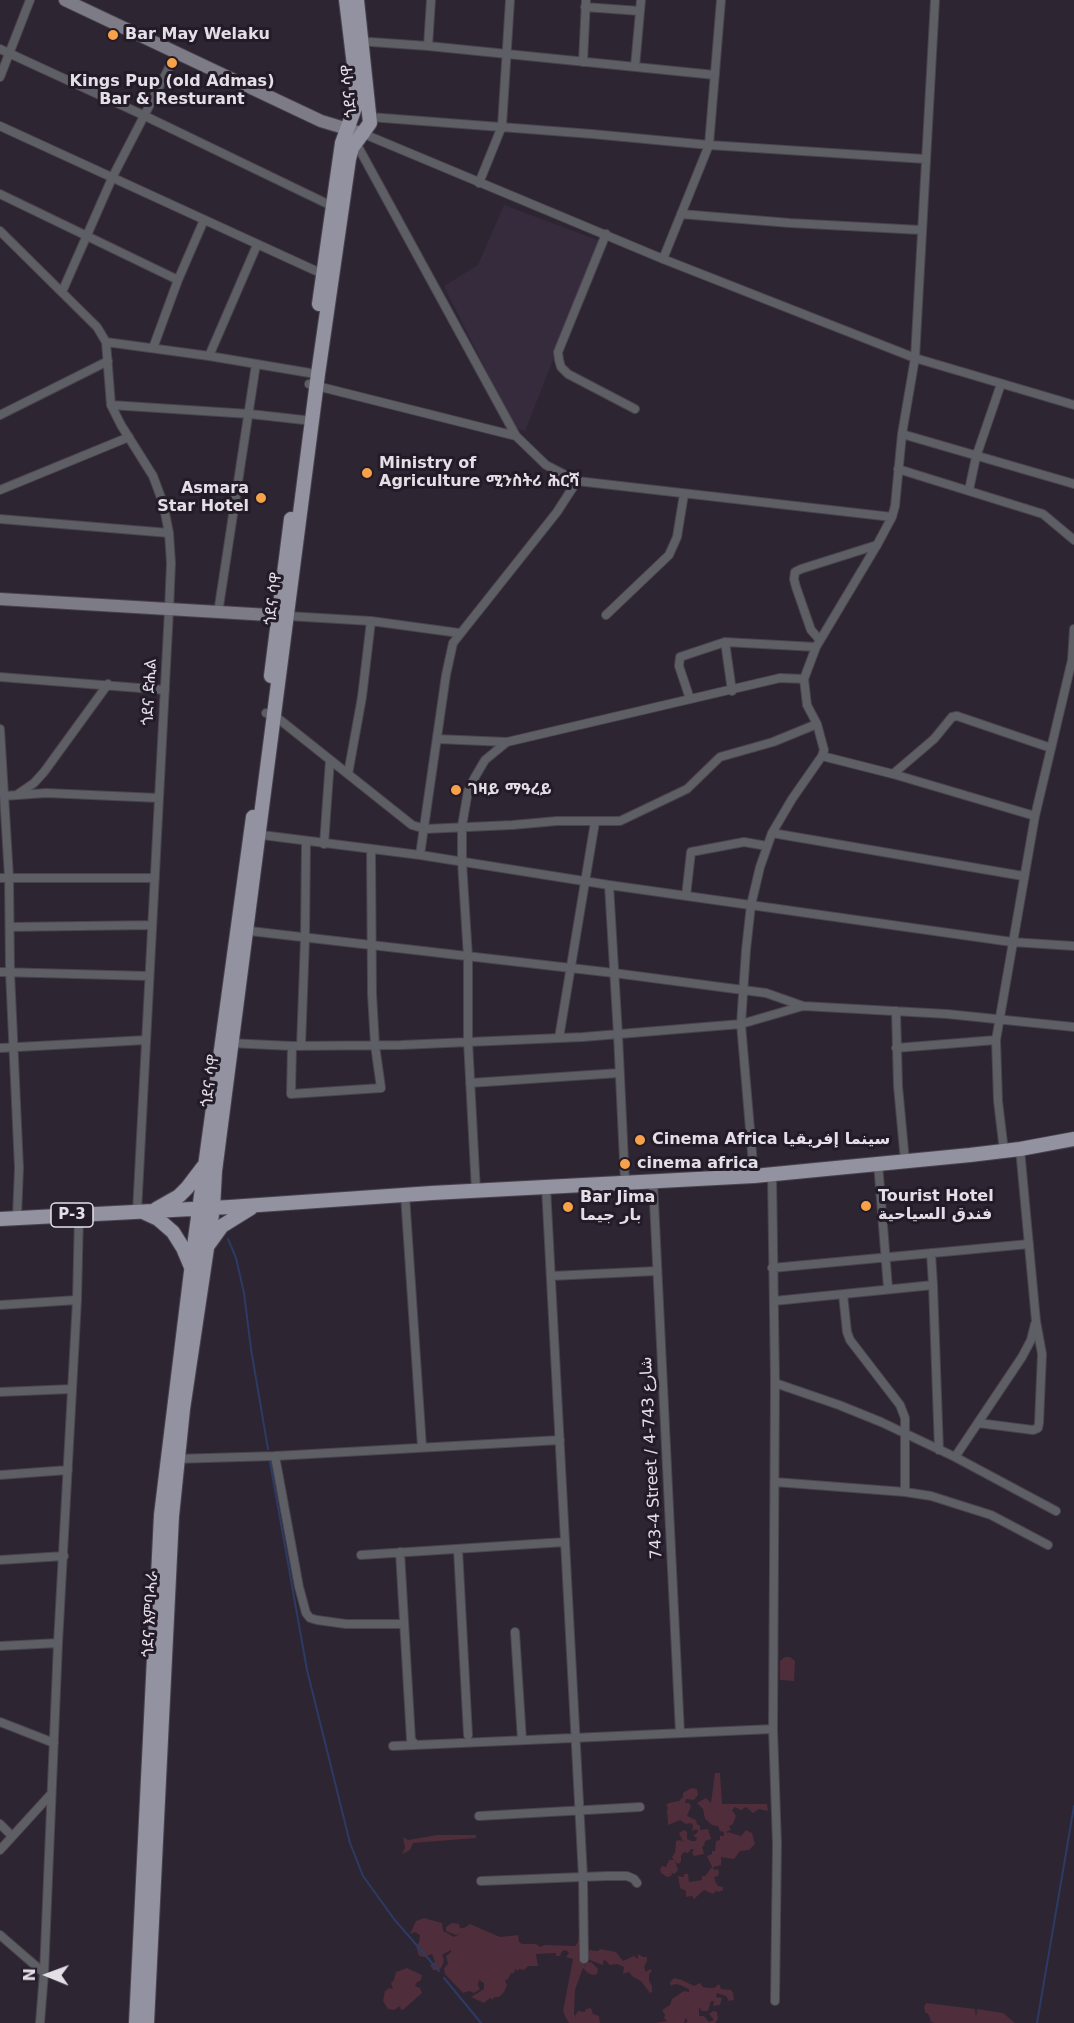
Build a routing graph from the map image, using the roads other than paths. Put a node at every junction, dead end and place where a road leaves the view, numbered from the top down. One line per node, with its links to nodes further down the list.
1 (30, 0): 14 (street)
2 (65, 0): 15 (main road)
3 (346, 0): 12 (main road, ጎደና ሳዋ)
4 (357, 0): 12 (main road, ጎደና ሳዋ)
5 (431, 0): 13 (street)
6 (510, 0): 16 (street)
7 (641, 0): 11 (street)
8 (721, 0): 19 (street)
9 (935, 0): 28 (street)
10 (586, 4): 11 (street); 17 (street)
11 (640, 11): 18 (street)
12 (356, 41): 13 (street); 22 (main road, ጎደና ሳዋ); 25 (main road, ጎደና ሳዋ)
13 (428, 46): 16 (street)
14 (4, 51): 20 (street); 21 (street)
15 (176, 54): 21 (street); 25 (main road)
16 (506, 55): 17 (street); 24 (street)
17 (583, 62): 18 (street)
18 (635, 67): 19 (street)
19 (715, 75): 27 (street)
20 (0, 77)
21 (143, 115): 29 (street); 32 (street)
22 (370, 117): 24 (street); 26 (main road, ጎደና ሳዋ)
23 (0, 126): 29 (street)
24 (502, 126): 27 (street); 30 (street)
25 (347, 130): 26 (main road); 32 (main road, ጎደና ሳዋ)
26 (360, 139): 30 (street); 32 (main road, ጎደና ሳዋ); 59 (street)
27 (709, 145): 28 (street); 33 (street)
28 (925, 159): 35 (street)
29 (113, 176): 34 (street); 38 (street)
30 (479, 183): 37 (street)
31 (0, 194): 38 (street)
32 (337, 208): 41 (main road, ጎደና ሳዋ)
33 (681, 214): 35 (street); 40 (street)
34 (204, 220): 39 (street); 42 (street)
35 (921, 230): 47 (street)
36 (0, 231): 43 (street)
37 (606, 234): 40 (street); 54 (street)
38 (86, 236): 42 (street); 43 (street)
39 (257, 245): 41 (street); 46 (street)
40 (663, 259): 47 (street)
41 (328, 276): 50 (main road, ጎደና ሳዋ)
42 (178, 280): 45 (street)
43 (62, 292): 44 (street)
44 (106, 342): 45 (street); 48 (street, ጎደና ድሒል)
45 (153, 348): 46 (street)
46 (209, 356): 49 (street)
47 (915, 358): 51 (street); 58 (street)
48 (108, 361): 52 (street, ጎደና ድሒል); 56 (street)
49 (256, 364): 50 (street); 55 (street)
50 (312, 381): 57 (main road, ጎደና ሳዋ); 59 (street); 77 (main road, ጎደና ሳዋ)
51 (1001, 384): 53 (street); 61 (street)
52 (111, 405): 55 (street); 60 (street, ጎደና ድሒል)
53 (1074, 405)
54 (635, 409)
55 (250, 414): 57 (street); 75 (street)
56 (0, 416)
57 (304, 420): 77 (main road, ጎደና ሳዋ)
58 (903, 434): 61 (street); 62 (street)
59 (516, 436): 63 (street)
60 (129, 437): 65 (street); 70 (street, ጎደና ድሒል)
61 (976, 457): 64 (street); 66 (street)
62 (898, 469): 66 (street); 68 (street)
63 (577, 481): 67 (street); 80 (street)
64 (1074, 484)
65 (0, 490)
66 (969, 490): 71 (street)
67 (684, 494): 68 (street); 76 (street)
68 (892, 517): 72 (street)
69 (0, 519): 70 (street)
70 (169, 533): 74 (street, ጎደና ድሒል)
71 (1074, 540)
72 (878, 545): 82 (street); 82 (street)
73 (0, 599): 74 (main road)
74 (169, 610): 75 (main road); 86 (street, ጎደና ድሒል)
75 (218, 613): 77 (main road)
76 (606, 615)
77 (283, 616): 78 (street); 89 (main road, ጎደና ሳዋ)
78 (371, 621): 80 (street); 98 (street)
79 (1074, 629): 94 (street)
80 (459, 633): 92 (street)
81 (725, 642): 82 (street); 87 (street); 88 (street)
82 (818, 644): 84 (street)
83 (0, 676): 85 (street)
84 (804, 679): 87 (street); 90 (street)
85 (108, 684): 86 (street); 100 (street)
86 (165, 690): 102 (street, ጎደና ድሒል)
87 (732, 691): 88 (street)
88 (690, 699): 93 (street)
89 (270, 715): 96 (street); 108 (main road, ጎደና ሳዋ)
90 (817, 724): 95 (street); 104 (street)
91 (0, 729): 97 (street)
92 (437, 739): 93 (street); 106 (street)
93 (507, 742): 105 (street)
94 (1052, 748): 99 (street); 103 (street)
95 (822, 756): 99 (street); 107 (street)
96 (330, 760): 98 (street); 110 (street)
97 (1, 773): 101 (street)
98 (348, 774): 106 (street)
99 (893, 774): 103 (street)
100 (18, 794): 101 (street); 102 (street)
101 (4, 796): 116 (street)
102 (159, 798): 117 (street, ጎደና ድሒል)
103 (1035, 816): 115 (street)
104 (595, 822): 105 (street); 118 (street)
105 (462, 826): 106 (street); 114 (street)
106 (425, 828): 113 (street)
107 (772, 833): 111 (street); 115 (street)
108 (255, 834): 109 (street); 124 (main road, ጎደና ሳዋ)
109 (306, 841): 110 (street); 125 (street)
110 (324, 844): 112 (street)
111 (767, 846): 120 (street); 121 (street)
112 (371, 849): 113 (street); 127 (street)
113 (420, 855): 114 (street)
114 (462, 862): 118 (street); 129 (street)
115 (1023, 876): 126 (street)
116 (4, 878): 117 (street); 123 (street)
117 (155, 878): 122 (street, ጎደና ድሒል)
118 (586, 881): 119 (street); 130 (street)
119 (609, 885): 120 (street); 133 (street)
120 (686, 896): 121 (street)
121 (752, 905): 126 (street); 135 (street)
122 (152, 924): 123 (street); 134 (street, ጎደና ድሒል)
123 (10, 927): 132 (street)
124 (243, 931): 125 (street); 146 (main road, ጎደና ሳዋ)
125 (305, 939): 127 (street); 148 (street)
126 (1012, 942): 128 (street); 138 (street)
127 (371, 946): 129 (street); 147 (street)
128 (1074, 946)
129 (468, 957): 130 (street); 145 (street)
130 (571, 969): 133 (street); 142 (street)
131 (0, 972): 132 (street)
132 (10, 972): 134 (street); 149 (street)
133 (614, 973): 135 (street); 141 (street)
134 (149, 976): 143 (street, ጎደና ድሒል)
135 (743, 990): 136 (street); 139 (street)
136 (803, 1006): 137 (street); 139 (street)
137 (896, 1011): 138 (street); 151 (street)
138 (999, 1020): 140 (street); 144 (street)
139 (741, 1024): 141 (street); 163 (street)
140 (1074, 1027)
141 (618, 1035): 142 (street); 152 (street)
142 (559, 1038): 145 (street)
143 (146, 1040): 149 (street); 171 (street, ጎደና ድሒል)
144 (996, 1040): 151 (street); 158 (street)
145 (468, 1041): 147 (street); 153 (street)
146 (228, 1043): 148 (street); 161 (main road, ጎደና ሳዋ)
147 (375, 1045): 148 (street); 148 (street)
148 (296, 1046)
149 (13, 1047): 150 (street); 173 (street)
150 (0, 1048)
151 (896, 1048): 159 (street)
152 (619, 1073): 153 (street); 165 (street)
153 (470, 1083): 167 (street)
154 (1074, 1139): 155 (main road, P-3)
155 (1052, 1144): 156 (street); 157 (main road, P-3)
156 (1074, 1145)
157 (1020, 1149): 158 (main road, P-3); 175 (street)
158 (1004, 1151): 159 (main road, P-3)
159 (904, 1161): 160 (main road, P-3)
160 (878, 1164): 162 (main road, P-3); 178 (street)
161 (211, 1167): 169 (main road); 170 (main road, ጎደና ሳዋ); 171 (main road)
162 (772, 1174): 163 (main road, P-3); 179 (street)
163 (754, 1176): 164 (main road, P-3)
164 (653, 1181): 165 (main road, P-3); 181 (street, 743-4 Street / شارع 743-4)
165 (625, 1182): 166 (main road, P-3)
166 (546, 1187): 167 (main road, P-3); 182 (street)
167 (476, 1191): 168 (main road, P-3)
168 (405, 1195): 169 (main road, P-3); 196 (street)
169 (253, 1206): 170 (main road, P-3); 176 (main road)
170 (206, 1209): 171 (main road, P-3); 176 (main road, ጎደና እምባሓራ); 180 (main road, ጎደና እምባሓራ)
171 (143, 1212): 172 (main road, P-3); 180 (main road)
172 (79, 1214): 173 (main road, P-3); 186 (street)
173 (17, 1217): 174 (main road, P-3)
174 (0, 1219)
175 (1029, 1244): 177 (street); 189 (street)
176 (206, 1248): 200 (main road, ጎደና እምባሓራ)
177 (931, 1253): 178 (street); 183 (street)
178 (885, 1257): 179 (street); 184 (street)
179 (772, 1268): 187 (street)
180 (192, 1270): 200 (main road, ጎደና እምባሓራ)
181 (657, 1271): 182 (street); 219 (street, 743-4 Street / شارع 743-4)
182 (551, 1275): 195 (street)
183 (933, 1285): 184 (street); 197 (street)
184 (888, 1288): 185 (street)
185 (843, 1294): 187 (street); 194 (street)
186 (77, 1300): 188 (street); 191 (street)
187 (774, 1301): 190 (street)
188 (0, 1305)
189 (1036, 1321): 193 (street); 193 (street)
190 (775, 1383): 194 (street); 203 (street)
191 (72, 1389): 192 (street); 201 (street)
192 (0, 1392)
193 (978, 1424): 199 (street)
194 (906, 1435): 197 (street); 204 (street)
195 (560, 1440): 196 (street); 206 (street)
196 (422, 1447): 198 (street)
197 (939, 1450): 199 (street)
198 (275, 1456): 200 (street); 213 (street)
199 (955, 1457): 205 (street)
200 (173, 1459): 241 (main road, ጎደና እምባሓራ); 242 (main road, ጎደና እምባሓራ)
201 (68, 1470): 202 (street); 211 (street)
202 (0, 1475)
203 (775, 1482): 204 (street); 218 (street)
204 (905, 1492): 207 (street)
205 (1056, 1511)
206 (565, 1542): 208 (street); 221 (street)
207 (1048, 1545)
208 (458, 1549): 209 (street); 220 (street)
209 (400, 1552): 210 (street); 213 (street)
210 (361, 1555)
211 (64, 1556): 212 (street); 215 (street)
212 (0, 1560)
213 (403, 1624): 224 (street)
214 (515, 1632): 222 (street)
215 (58, 1643): 216 (street); 223 (street)
216 (0, 1646)
217 (0, 1722): 223 (street)
218 (773, 1729): 219 (street); 239 (street)
219 (680, 1733): 221 (street)
220 (468, 1735)
221 (574, 1737): 222 (street); 228 (street)
222 (522, 1740): 224 (street)
223 (54, 1743): 226 (street)
224 (416, 1745): 225 (street)
225 (393, 1746)
226 (51, 1794): 231 (street); 238 (street)
227 (640, 1807): 228 (street)
228 (579, 1809): 229 (street); 233 (street)
229 (479, 1816)
230 (0, 1824): 231 (street)
231 (12, 1836): 232 (street)
232 (0, 1850)
233 (583, 1877): 234 (street); 235 (street); 237 (street)
234 (481, 1881)
235 (637, 1883)
236 (0, 1935): 238 (street)
237 (584, 1959)
238 (44, 1973): 240 (street)
239 (775, 2001)
240 (40, 2023)
241 (136, 2023)
242 (147, 2023)

